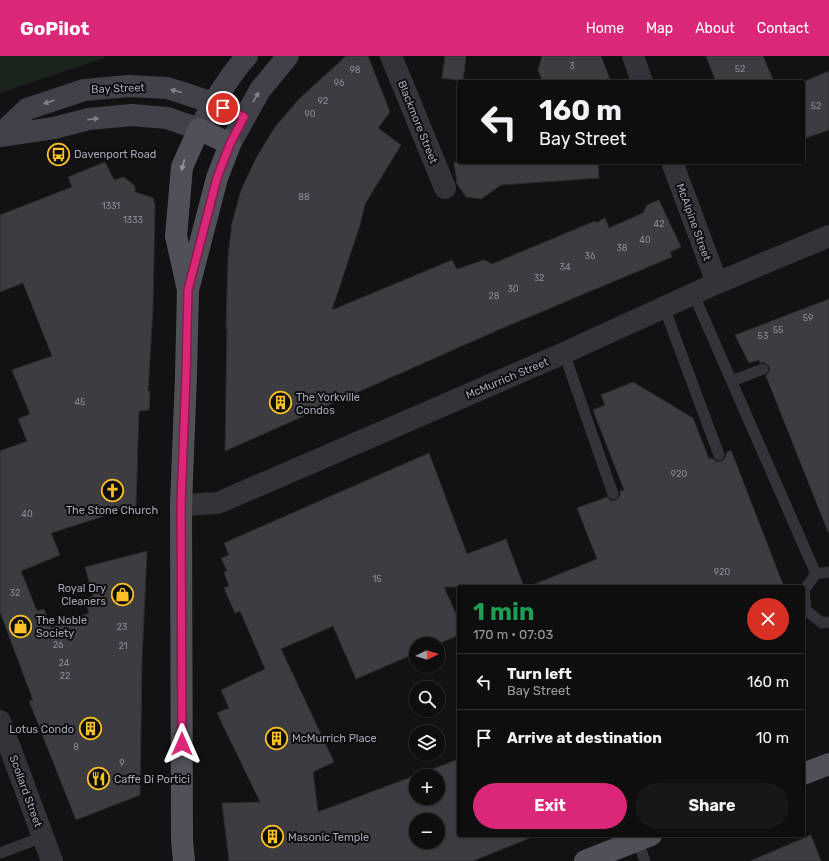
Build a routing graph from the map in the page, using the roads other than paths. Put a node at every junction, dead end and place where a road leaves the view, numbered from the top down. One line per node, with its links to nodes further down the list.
1 (247, 56): 6 (main road)
2 (288, 56): 7 (main road, one-way to 2)
3 (391, 56): 12 (street, Blackmore Street)
4 (633, 56): 5 (street)
5 (641, 80)
6 (213, 103): 7 (main road, Bay Street); 8 (main road); 9 (main road, Bay Street, one-way to 9)
7 (244, 117): 10 (main road)
8 (198, 129): 9 (main road, Bay Street, one-way to 8); 10 (main road, Bay Street); 15 (main road, one-way to 15)
9 (0, 136)
10 (230, 144): 15 (main road)
11 (673, 164): 14 (street, McAlpine Street)
12 (445, 188)
13 (829, 236): 14 (street, McMurrich Street)
14 (717, 283): 16 (street, McMurrich Street)
15 (188, 290): 23 (main road)
16 (693, 294): 17 (street, McMurrich Street); 20 (lane)
17 (664, 307): 18 (street, McMurrich Street); 21 (lane)
18 (564, 353): 22 (lane); 23 (street, McMurrich Street)
19 (763, 369): 20 (lane)
20 (732, 381): 25 (lane)
21 (719, 455)
22 (613, 494)
23 (181, 504): 36 (main road)
24 (829, 572): 25 (lane)
25 (816, 574): 26 (lane)
26 (805, 589)
27 (805, 600): 28 (lane)
28 (829, 622)
29 (0, 721): 32 (street, Scollard Street)
30 (829, 764): 31 (main road)
31 (805, 773)
32 (43, 837): 34 (lane); 35 (street, Scollard Street)
33 (644, 838): 37 (main road); 38 (lane)
34 (0, 853)
35 (52, 861)
36 (184, 861)
37 (585, 861)
38 (645, 861)

